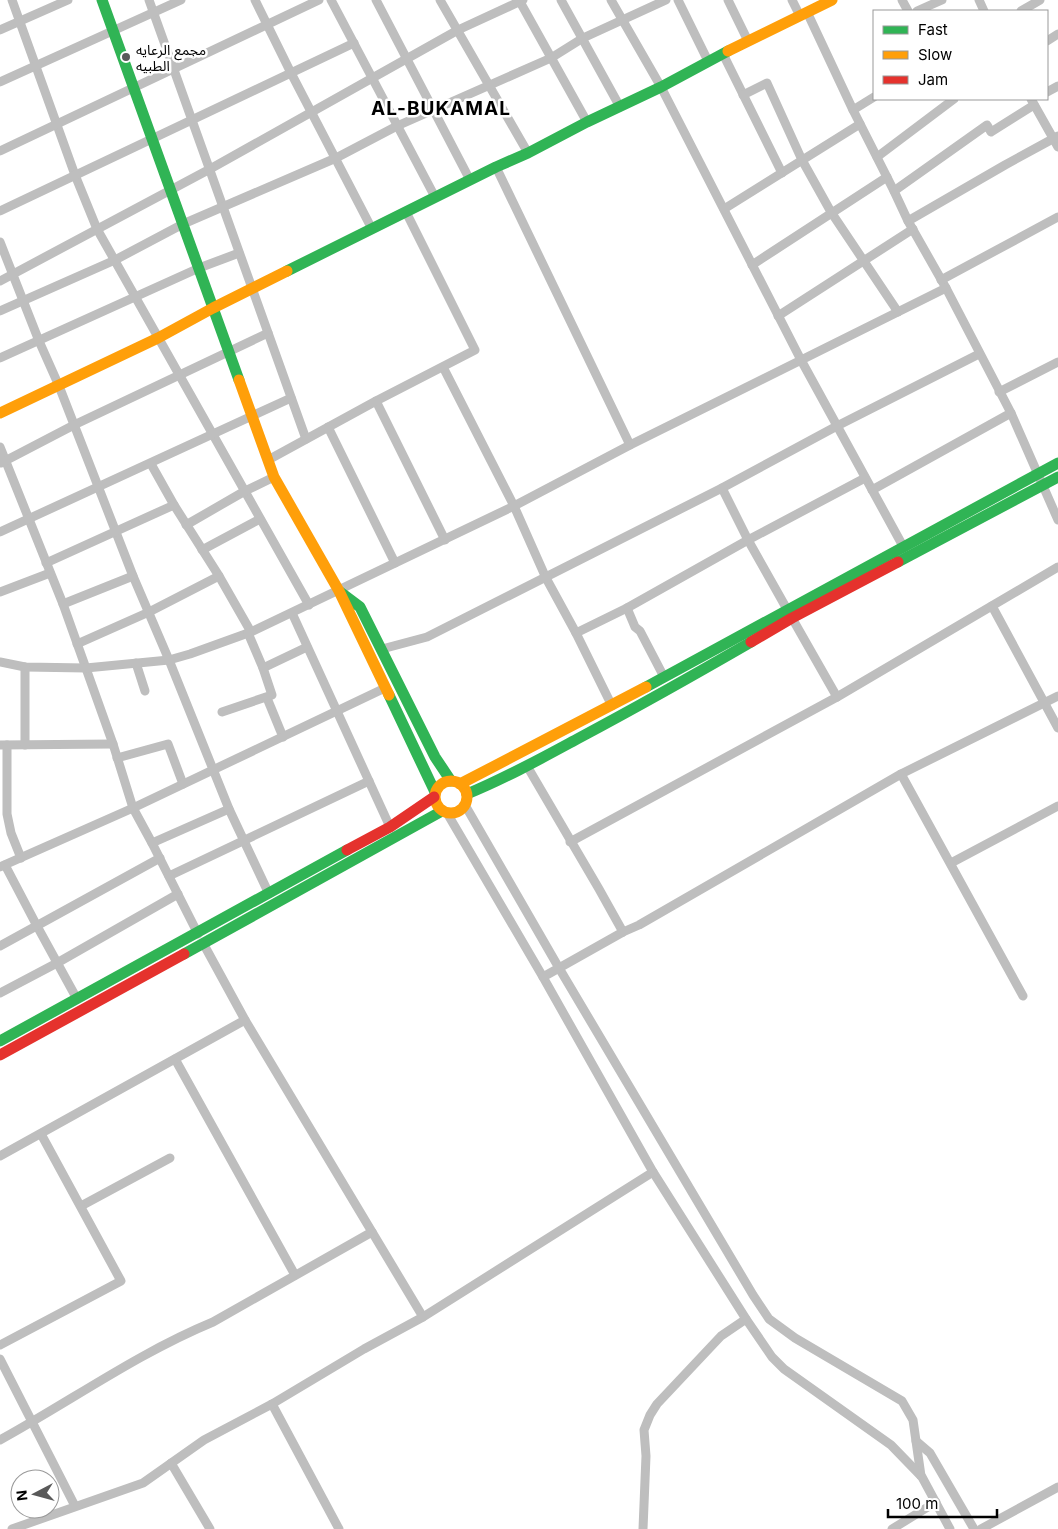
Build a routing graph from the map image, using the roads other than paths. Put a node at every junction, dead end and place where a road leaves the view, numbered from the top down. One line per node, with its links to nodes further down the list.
1 (12, 0): 26 (street)
2 (68, 0): 26 (street)
3 (102, 0): 30 (street)
4 (149, 0): 23 (street)
5 (181, 0): 23 (street)
6 (255, 0): 27 (street)
7 (319, 0): 27 (street)
8 (331, 0): 33 (street)
9 (376, 0): 36 (street)
10 (440, 0): 29 (street)
11 (561, 0): 31 (street)
12 (611, 0): 25 (street)
13 (666, 0): 25 (street)
14 (678, 0): 37 (street)
15 (728, 0): 32 (street)
16 (792, 0): 24 (street)
17 (832, 0): 24 (street)
18 (942, 0): 21 (street)
19 (1040, 0): 22 (street)
20 (521, 1): 29 (street); 35 (street)
21 (920, 10)
22 (1023, 10)
23 (153, 12): 30 (street); 39 (street)
24 (803, 14): 32 (street); 51 (street)
25 (622, 19): 31 (street); 44 (street)
26 (20, 21): 28 (street); 38 (street)
27 (267, 25): 39 (street); 40 (street)
28 (0, 30)
29 (458, 30): 36 (street); 43 (street)
30 (112, 31): 38 (street); 45 (street)
31 (583, 38): 35 (street); 50 (street)
32 (748, 41): 34 (street)
33 (354, 43): 40 (street); 41 (street)
34 (723, 54): 37 (street); 46 (street)
35 (550, 58): 43 (street); 55 (street)
36 (407, 59): 41 (street); 52 (street)
37 (708, 61): 44 (street)
38 (35, 65): 42 (street); 56 (street)
39 (174, 68): 45 (street); 54 (street)
40 (291, 73): 53 (street); 54 (street)
41 (372, 78): 53 (street); 58 (street)
42 (0, 82)
43 (489, 85): 52 (street); 62 (street)
44 (661, 87): 50 (street); 76 (street)
45 (134, 88): 56 (street); 59 (street)
46 (743, 95): 65 (street); 68 (street)
47 (873, 98): 51 (street)
48 (953, 100): 63 (street)
49 (1033, 100): 60 (street); 73 (street)
50 (620, 107): 55 (street)
51 (852, 110): 57 (street)
52 (434, 111): 58 (street); 71 (street)
53 (312, 112): 64 (street); 67 (street)
54 (192, 119): 59 (street); 67 (street)
55 (587, 122): 62 (street)
56 (57, 124): 61 (street); 69 (street)
57 (860, 124): 63 (street); 65 (street)
58 (397, 126): 64 (street); 74 (street)
59 (152, 139): 69 (street); 72 (street)
60 (1056, 140): 82 (street)
61 (0, 152)
62 (528, 153): 66 (street)
63 (877, 156): 70 (street)
64 (336, 158): 75 (street); 84 (street)
65 (802, 160): 68 (street); 79 (street)
66 (496, 167): 71 (street); 123 (street)
67 (210, 169): 72 (street); 75 (street)
68 (782, 173): 76 (street)
69 (76, 175): 77 (street); 83 (street)
70 (887, 177): 73 (street); 79 (street)
71 (470, 180): 74 (street)
72 (170, 190): 81 (street); 83 (street)
73 (894, 191): 82 (street)
74 (435, 197): 78 (street)
75 (223, 207): 81 (street); 86 (street)
76 (724, 209): 89 (street)
77 (0, 211)
78 (406, 212): 84 (street); 109 (street)
79 (831, 212): 88 (street); 89 (street)
80 (1058, 217): 93 (street)
81 (183, 224): 87 (street); 90 (street)
82 (910, 225): 88 (street); 93 (street)
83 (97, 229): 87 (street); 91 (street)
84 (372, 229): 94 (street)
85 (0, 242): 91 (street)
86 (239, 253): 90 (street); 94 (street)
87 (115, 260): 95 (street); 96 (street)
88 (864, 260): 99 (street); 100 (street)
89 (752, 265): 100 (street)
90 (198, 268): 95 (street); 97 (street)
91 (13, 274): 92 (street); 96 (street)
92 (0, 280)
93 (944, 284): 99 (street); 105 (street)
94 (252, 288): 97 (street); 101 (street)
95 (135, 296): 102 (street); 103 (street)
96 (24, 301): 98 (street); 103 (street)
97 (213, 308): 102 (street); 104 (street)
98 (0, 312)
99 (898, 312): 107 (street)
100 (778, 316): 107 (street)
101 (268, 333): 104 (street); 113 (street)
102 (158, 338): 110 (street); 111 (street)
103 (39, 341): 106 (street); 111 (street)
104 (229, 352): 110 (street); 117 (street)
105 (979, 354): 112 (street); 119 (street)
106 (0, 358)
107 (801, 360): 119 (street); 123 (street)
108 (1058, 362): 112 (street)
109 (443, 367): 114 (street); 139 (street)
110 (180, 375): 118 (street); 121 (street)
111 (59, 386): 115 (street); 118 (street)
112 (999, 392): 116 (street)
113 (291, 398): 117 (street); 122 (street)
114 (376, 401): 120 (street); 146 (street)
115 (0, 413)
116 (1010, 413): 129 (street); 136 (street)
117 (252, 417): 121 (street); 125 (street)
118 (74, 425): 126 (street); 134 (street)
119 (838, 426): 132 (street); 135 (street)
120 (328, 428): 122 (street); 151 (street)
121 (213, 435): 128 (street); 137 (street)
122 (306, 439): 125 (street)
123 (630, 445): 139 (street)
124 (0, 447): 126 (street)
125 (268, 460): 130 (street)
126 (3, 462): 141 (street)
127 (1058, 463): 129 (street)
128 (151, 464): 134 (street); 138 (street)
129 (1037, 474): 133 (street); 148 (street)
130 (274, 477): 137 (street); 157 (street)
131 (1058, 477): 133 (street)
132 (865, 478): 136 (street); 147 (street)
133 (1042, 486): 142 (street); 165 (street)
134 (98, 487): 141 (street); 145 (street)
135 (722, 488): 147 (street); 156 (street)
136 (872, 490): 148 (street)
137 (245, 491): 140 (street); 143 (street)
138 (174, 505): 143 (street); 145 (street)
139 (514, 506): 146 (street); 156 (street)
140 (260, 519): 149 (street); 160 (street)
141 (30, 520): 144 (street); 150 (street)
142 (1058, 520)
143 (186, 525): 149 (street)
144 (0, 532)
145 (116, 532): 150 (street); 154 (street)
146 (445, 540): 151 (street)
147 (748, 540): 162 (street); 165 (street)
148 (904, 548): 165 (street)
149 (202, 550): 155 (street)
150 (46, 563): 153 (street)
151 (395, 563): 157 (street)
152 (1058, 567): 161 (street)
153 (50, 573): 158 (street); 159 (street)
154 (133, 576): 159 (street); 163 (street)
155 (219, 576): 163 (street); 166 (street)
156 (546, 578): 167 (street); 170 (street)
157 (339, 590): 160 (street); 170 (street); 178 (street)
158 (0, 592)
159 (63, 604): 168 (street)
160 (308, 605): 164 (street)
161 (992, 606): 181 (street); 183 (street)
162 (627, 608): 167 (street); 177 (street)
163 (149, 612): 168 (street); 172 (street)
164 (292, 613): 166 (street); 169 (street)
165 (790, 615): 177 (street); 181 (street); 193 (street)
166 (249, 633): 172 (street); 176 (street)
167 (576, 633): 184 (street)
168 (77, 644): 175 (street)
169 (307, 647): 176 (street); 185 (street)
170 (382, 649): 197 (street)
171 (1, 659): 174 (street)
172 (169, 660): 173 (street); 194 (street)
173 (136, 663): 175 (street); 179 (street)
174 (24, 667): 175 (street); 191 (street)
175 (86, 668): 189 (street)
176 (264, 668): 182 (street)
177 (664, 677): 184 (street)
178 (386, 688): 185 (street); 199 (street)
179 (145, 690)
180 (1058, 696): 183 (street)
181 (837, 697): 207 (street)
182 (267, 698): 186 (street); 188 (street)
183 (1044, 703): 187 (street); 195 (street)
184 (612, 706): 197 (street)
185 (337, 711): 188 (street); 196 (street)
186 (222, 712)
187 (1058, 728)
188 (283, 737): 194 (street)
189 (113, 744): 191 (street); 192 (street)
190 (3, 745): 191 (street); 209 (street)
191 (24, 745)
192 (117, 758): 198 (street); 202 (street)
193 (527, 766): 200 (street); 207 (street)
194 (214, 770): 198 (street); 203 (street)
195 (902, 774): 211 (street); 217 (street)
196 (369, 781): 205 (street); 206 (street)
197 (455, 783): 199 (street); 200 (street)
198 (183, 784): 202 (street)
199 (435, 795): 204 (street); 205 (street)
200 (466, 800): 204 (street); 221 (street)
201 (1058, 806): 211 (street)
202 (133, 808): 208 (street); 209 (street)
203 (230, 808): 206 (street); 208 (street)
204 (444, 812): 218 (street); 222 (street)
205 (390, 828): 215 (street)
206 (244, 841): 213 (street); 215 (street)
207 (570, 842): 217 (street)
208 (152, 843): 210 (street)
209 (21, 858): 212 (street)
210 (160, 858): 213 (street); 216 (street)
211 (951, 863): 224 (street)
212 (3, 866): 216 (street)
213 (169, 876): 214 (street)
214 (178, 894): 218 (street); 220 (street)
215 (269, 894): 218 (street)
216 (36, 926): 219 (street); 220 (street)
217 (623, 932): 221 (street)
218 (200, 938): 225 (street); 226 (street); 228 (street)
219 (0, 946)
220 (57, 963): 223 (street); 225 (street)
221 (559, 968): 222 (street); 244 (street)
222 (543, 977): 233 (street)
223 (0, 993)
224 (1023, 996)
225 (76, 999): 227 (street)
226 (245, 1020): 229 (street); 235 (street)
227 (0, 1041)
228 (0, 1055)
229 (175, 1059): 230 (street); 236 (street)
230 (41, 1134): 231 (street); 234 (street)
231 (0, 1156)
232 (170, 1158): 234 (street)
233 (653, 1172): 237 (street); 238 (street)
234 (81, 1206): 239 (street)
235 (372, 1232): 236 (street); 237 (street)
236 (295, 1275): 242 (street)
237 (423, 1317): 241 (street)
238 (746, 1319): 246 (street); 253 (street)
239 (0, 1345)
240 (0, 1359): 242 (street)
241 (272, 1404): 245 (street); 252 (street)
242 (32, 1423): 243 (street); 249 (street)
243 (0, 1440)
244 (916, 1441): 246 (street); 256 (street)
245 (171, 1463): 249 (street); 251 (street)
246 (922, 1477): 248 (street)
247 (1058, 1487): 257 (street)
248 (936, 1502): 254 (street); 255 (street)
249 (75, 1506): 250 (street)
250 (12, 1529)
251 (210, 1529)
252 (339, 1529)
253 (643, 1529)
254 (892, 1529)
255 (950, 1529)
256 (974, 1529)
257 (981, 1529)

